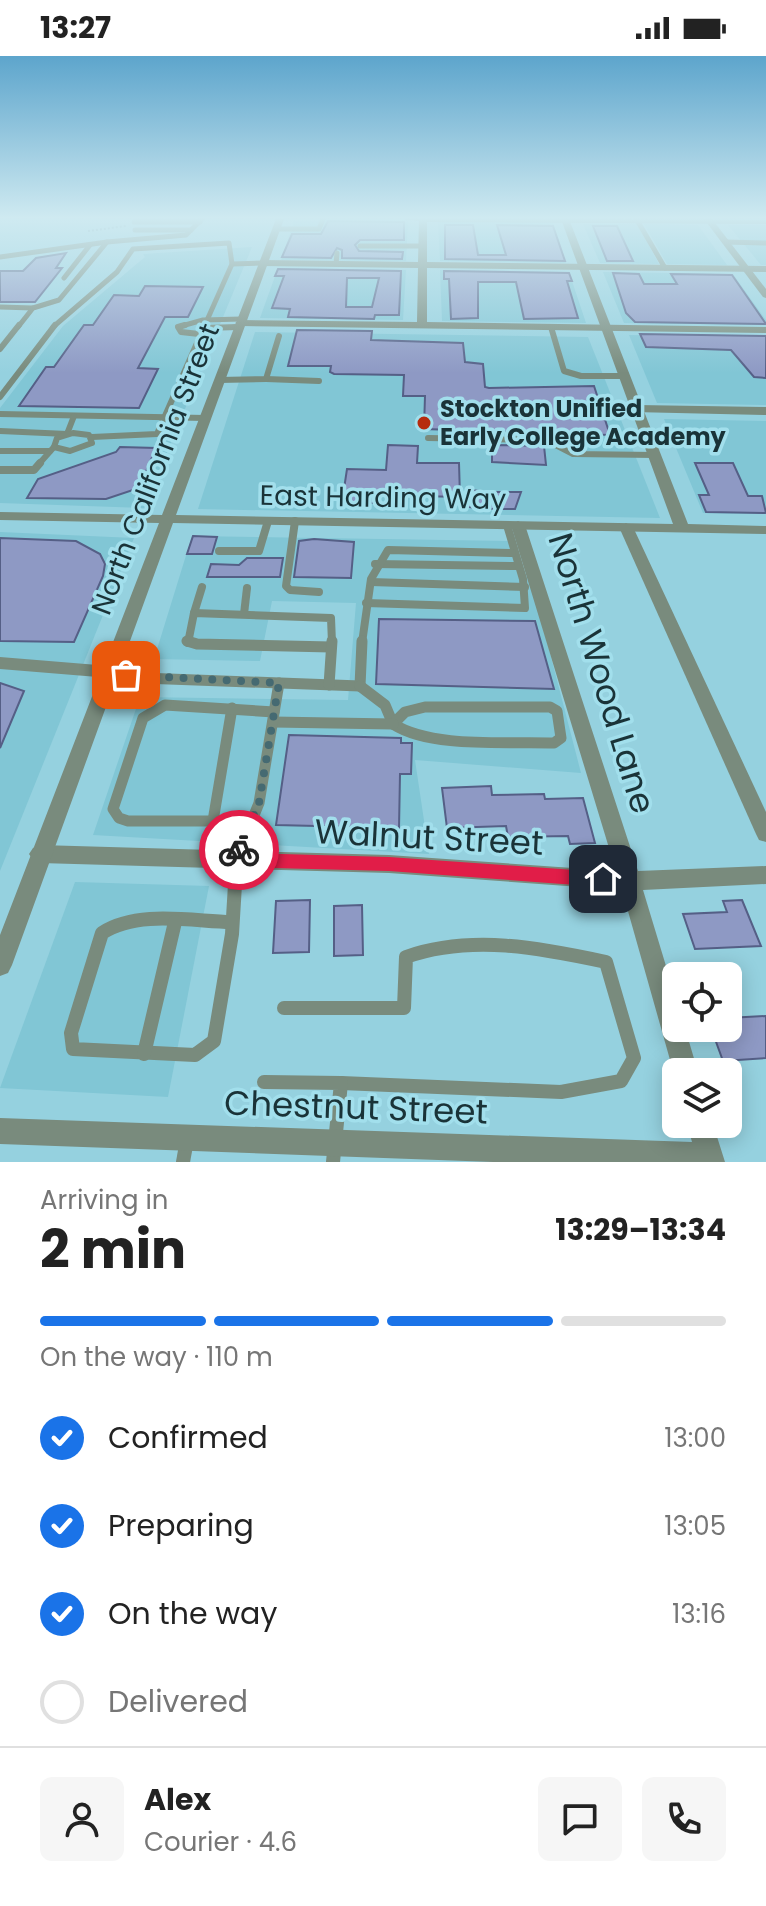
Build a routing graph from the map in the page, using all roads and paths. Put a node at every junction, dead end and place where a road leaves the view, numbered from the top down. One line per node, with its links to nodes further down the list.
1 (70, 271): 9 (lane)
2 (86, 271): 9 (lane)
3 (118, 271): 25 (lane)
4 (229, 271): 15 (lane)
5 (259, 271): 13 (street, North California Street)
6 (423, 271): 14 (street)
7 (585, 271): 17 (street)
8 (747, 271): 10 (street)
9 (67, 289): 12 (lane)
10 (766, 295)
11 (0, 307): 12 (lane)
12 (33, 308): 20 (lane)
13 (240, 323): 14 (street); 15 (lane); 23 (street, North California Street)
14 (422, 326): 16 (street)
15 (204, 327): 30 (lane)
16 (551, 327): 17 (street); 21 (lane)
17 (607, 328): 18 (street); 21 (street)
18 (766, 330)
19 (279, 336): 22 (lane)
20 (0, 349)
21 (625, 376): 26 (street)
22 (266, 379): 23 (lane); 24 (lane)
23 (219, 380): 31 (street, North California Street)
24 (319, 381)
25 (2, 393)
26 (637, 409): 27 (street); 38 (street)
27 (766, 411)
28 (0, 414): 29 (lane)
29 (74, 416): 30 (lane); 33 (lane)
30 (164, 418): 31 (lane); 34 (lane)
31 (205, 418): 41 (street, North California Street)
32 (0, 431): 33 (lane)
33 (67, 434): 34 (lane); 36 (lane)
34 (92, 437): 36 (lane)
35 (428, 438): 38 (lane)
36 (52, 449): 37 (lane); 39 (lane)
37 (0, 451)
38 (655, 455): 46 (street)
39 (0, 470)
40 (0, 516): 41 (street, East Harding Way)
41 (167, 519): 42 (street, East Harding Way); 62 (street, North California Street)
42 (268, 521): 43 (street, East Harding Way); 48 (lane)
43 (295, 521): 44 (street, East Harding Way); 56 (lane)
44 (512, 525): 45 (street, East Harding Way); 49 (lane); 75 (street, North Wood Lane)
45 (626, 527): 46 (street, East Harding Way); 71 (street)
46 (682, 528): 47 (street, East Harding Way)
47 (766, 530)
48 (219, 551)
49 (512, 553): 50 (lane); 51 (lane)
50 (375, 564): 51 (lane); 52 (lane)
51 (516, 566): 54 (lane)
52 (371, 582): 54 (lane); 57 (lane)
53 (202, 587): 58 (lane)
54 (525, 587): 57 (lane)
55 (247, 588): 59 (lane)
56 (319, 592)
57 (366, 603): 65 (lane)
58 (194, 613): 59 (lane); 60 (lane)
59 (244, 614): 60 (lane)
60 (331, 647): 64 (lane)
61 (0, 663): 62 (street)
62 (110, 672): 63 (lane); 72 (street, North California Street)
63 (279, 683): 64 (lane); 67 (lane)
64 (329, 685): 65 (lane)
65 (360, 686): 68 (lane)
66 (232, 708): 67 (lane); 69 (lane); 69 (lane)
67 (274, 717): 68 (lane); 70 (lane)
68 (393, 724): 68 (lane)
69 (213, 821): 70 (lane)
70 (249, 821): 73 (lane)
71 (766, 834)
72 (40, 854): 73 (street, Walnut Street); 78 (street, North California Street)
73 (236, 860): 75 (street, Walnut Street); 77 (lane)
74 (766, 875): 75 (street, Walnut Street)
75 (630, 881): 81 (street, North Wood Lane)
76 (175, 922): 77 (lane); 80 (lane); 80 (lane)
77 (231, 922): 80 (lane)
78 (0, 965)
79 (284, 1008): 83 (lane)
80 (144, 1054)
81 (681, 1058)
82 (264, 1082): 83 (lane)
83 (341, 1083): 87 (lane)
84 (0, 1131): 86 (street, Chestnut Street)
85 (704, 1138): 88 (street)
86 (186, 1149): 87 (street, Chestnut Street)
87 (334, 1152): 88 (street, Chestnut Street)
88 (710, 1159)

